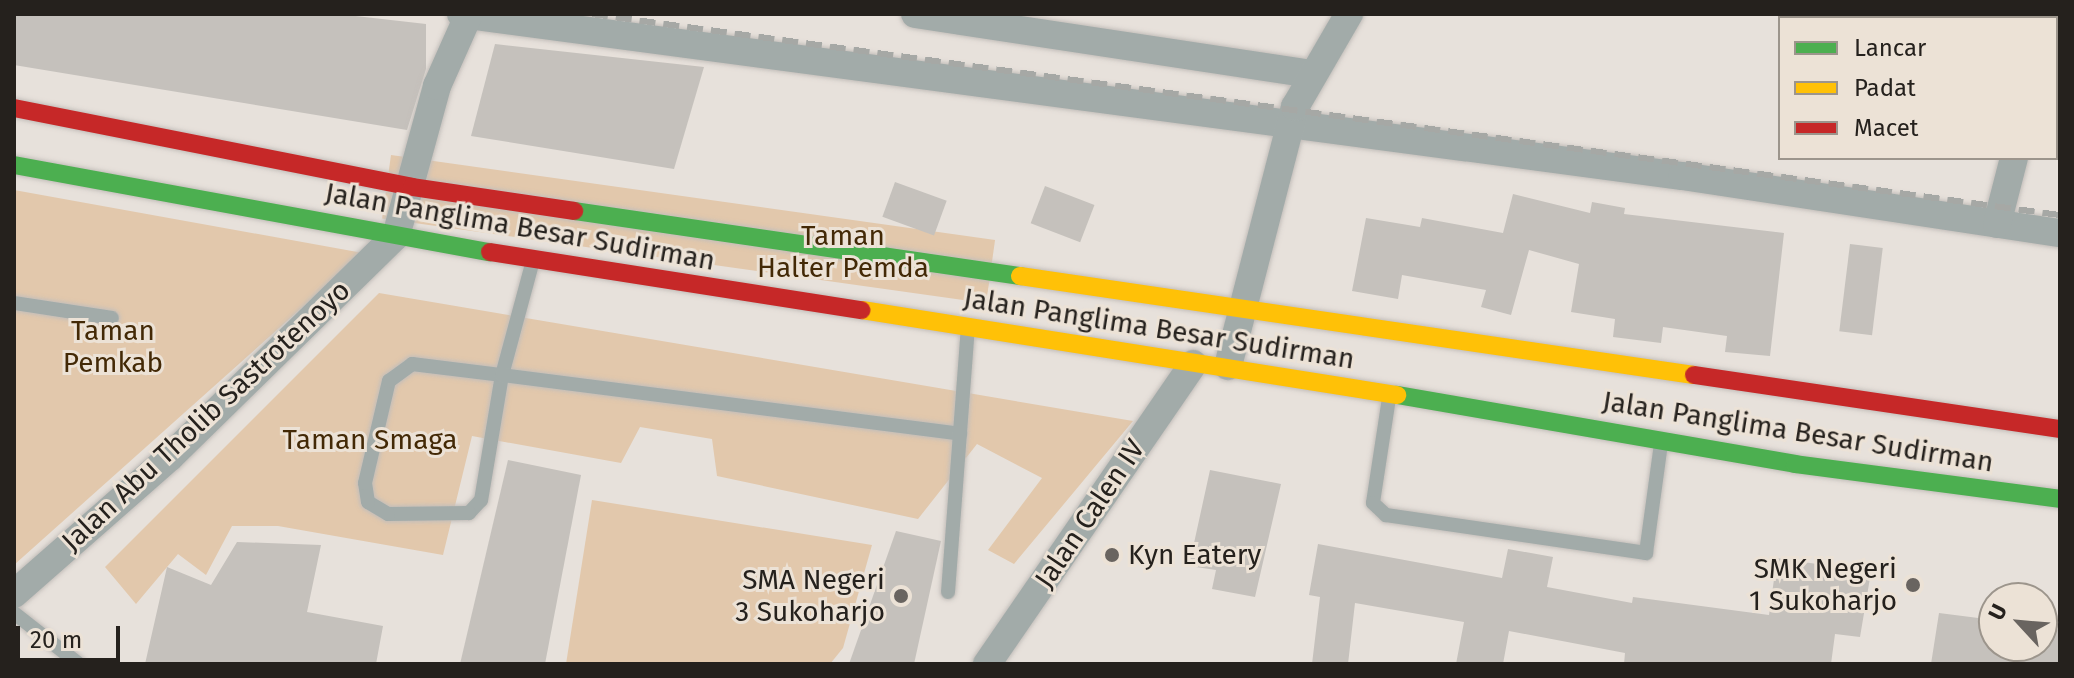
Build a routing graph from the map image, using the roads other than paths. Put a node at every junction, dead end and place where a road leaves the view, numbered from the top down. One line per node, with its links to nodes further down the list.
1 (466, 14): 8 (street); 11 (street)
2 (915, 14): 5 (street)
3 (1043, 14): 5 (street)
4 (1337, 19): 6 (street)
5 (1076, 36): 6 (street)
6 (1310, 74): 8 (street)
7 (14, 108): 11 (main road)
8 (1289, 124): 12 (street); 17 (street)
9 (2013, 160): 12 (street)
10 (14, 165): 14 (main road, Jalan Panglima Besar Sudirman)
11 (412, 187): 14 (street); 17 (main road)
12 (1997, 224): 13 (street)
13 (2060, 233)
14 (396, 236): 15 (main road, Jalan Panglima Besar Sudirman); 29 (street, Jalan Abu Tholib Sastrotenoyo)
15 (534, 260): 19 (main road, Jalan Panglima Besar Sudirman); 22 (lane)
16 (14, 303): 18 (lane)
17 (1243, 306): 21 (street); 24 (main road)
18 (112, 318)
19 (968, 328): 20 (main road, Jalan Panglima Besar Sudirman); 25 (lane)
20 (1193, 364): 21 (main road, Jalan Panglima Besar Sudirman); 32 (street, Jalan Calen IV)
21 (1228, 366): 23 (main road, Jalan Panglima Besar Sudirman)
22 (502, 375): 22 (lane); 25 (lane)
23 (1389, 394): 26 (main road, Jalan Panglima Besar Sudirman); 26 (lane)
24 (2060, 429)
25 (960, 434): 28 (lane)
26 (1661, 441): 27 (main road, Jalan Panglima Besar Sudirman)
27 (2060, 499)
28 (948, 592)
29 (14, 594)
30 (14, 613): 31 (lane)
31 (79, 664)
32 (987, 664)

